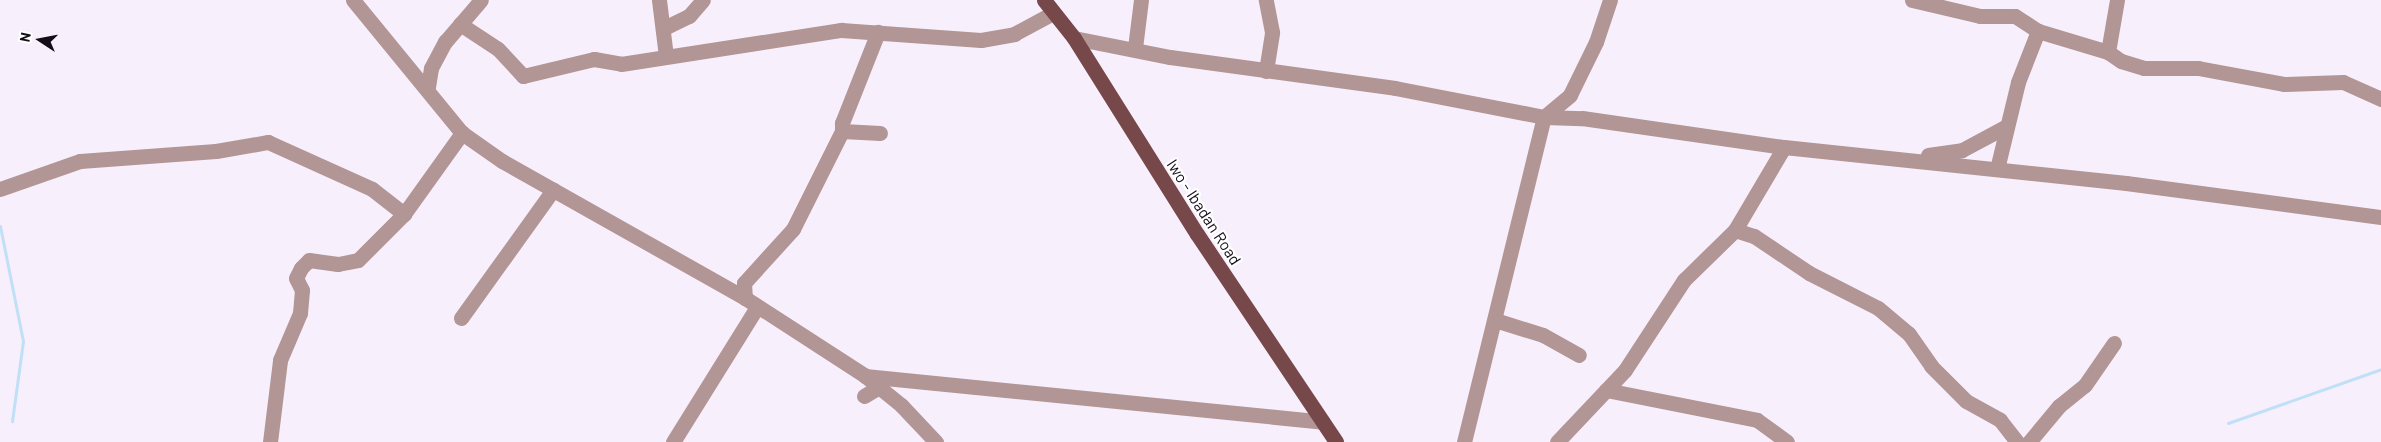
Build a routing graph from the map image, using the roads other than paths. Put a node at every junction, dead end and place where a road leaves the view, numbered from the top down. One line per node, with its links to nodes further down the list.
1 (353, 0): 21 (street)
2 (481, 0): 12 (street)
3 (659, 0): 13 (street)
4 (704, 0): 13 (street)
5 (1044, 0): 11 (main road, Iwo - Ibadan Road)
6 (1141, 0): 17 (street)
7 (1266, 0): 20 (street)
8 (1610, 0): 23 (street)
9 (1912, 0): 14 (street)
10 (2117, 0): 18 (street)
11 (1053, 13): 15 (street); 16 (main road, Iwo - Ibadan Road)
12 (460, 24): 19 (street); 21 (street)
13 (664, 28): 19 (street)
14 (2038, 31): 18 (street); 24 (street)
15 (878, 32): 19 (street); 25 (street)
16 (1074, 38): 17 (street); 45 (main road, Iwo - Ibadan Road)
17 (1135, 48): 20 (street)
18 (2108, 52): 22 (street)
19 (666, 56)
20 (1266, 71): 23 (street)
21 (428, 87): 26 (street)
22 (2381, 99)
23 (1544, 117): 28 (street); 38 (street)
24 (2005, 127): 29 (street); 30 (street)
25 (842, 131): 27 (street); 36 (street)
26 (462, 133): 32 (street); 33 (street)
27 (880, 133)
28 (1784, 148): 29 (street); 35 (street)
29 (1907, 159): 30 (street)
30 (1997, 169): 34 (street)
31 (0, 189): 33 (street)
32 (553, 190): 36 (street); 37 (street)
33 (404, 214): 46 (street)
34 (2381, 217)
35 (1735, 230): 43 (street); 53 (street)
36 (751, 303): 41 (street); 47 (street)
37 (461, 318)
38 (1495, 320): 40 (street); 50 (street)
39 (2114, 343): 54 (street)
40 (1579, 355)
41 (864, 376): 42 (street); 45 (street)
42 (878, 387): 44 (street); 48 (street)
43 (1606, 390): 51 (street); 52 (street)
44 (864, 396)
45 (1323, 422): 49 (main road, Iwo - Ibadan Road)
46 (270, 442)
47 (673, 442)
48 (936, 442)
49 (1336, 442)
50 (1464, 442)
51 (1557, 442)
52 (1787, 442)
53 (2017, 442)
54 (2029, 442)

